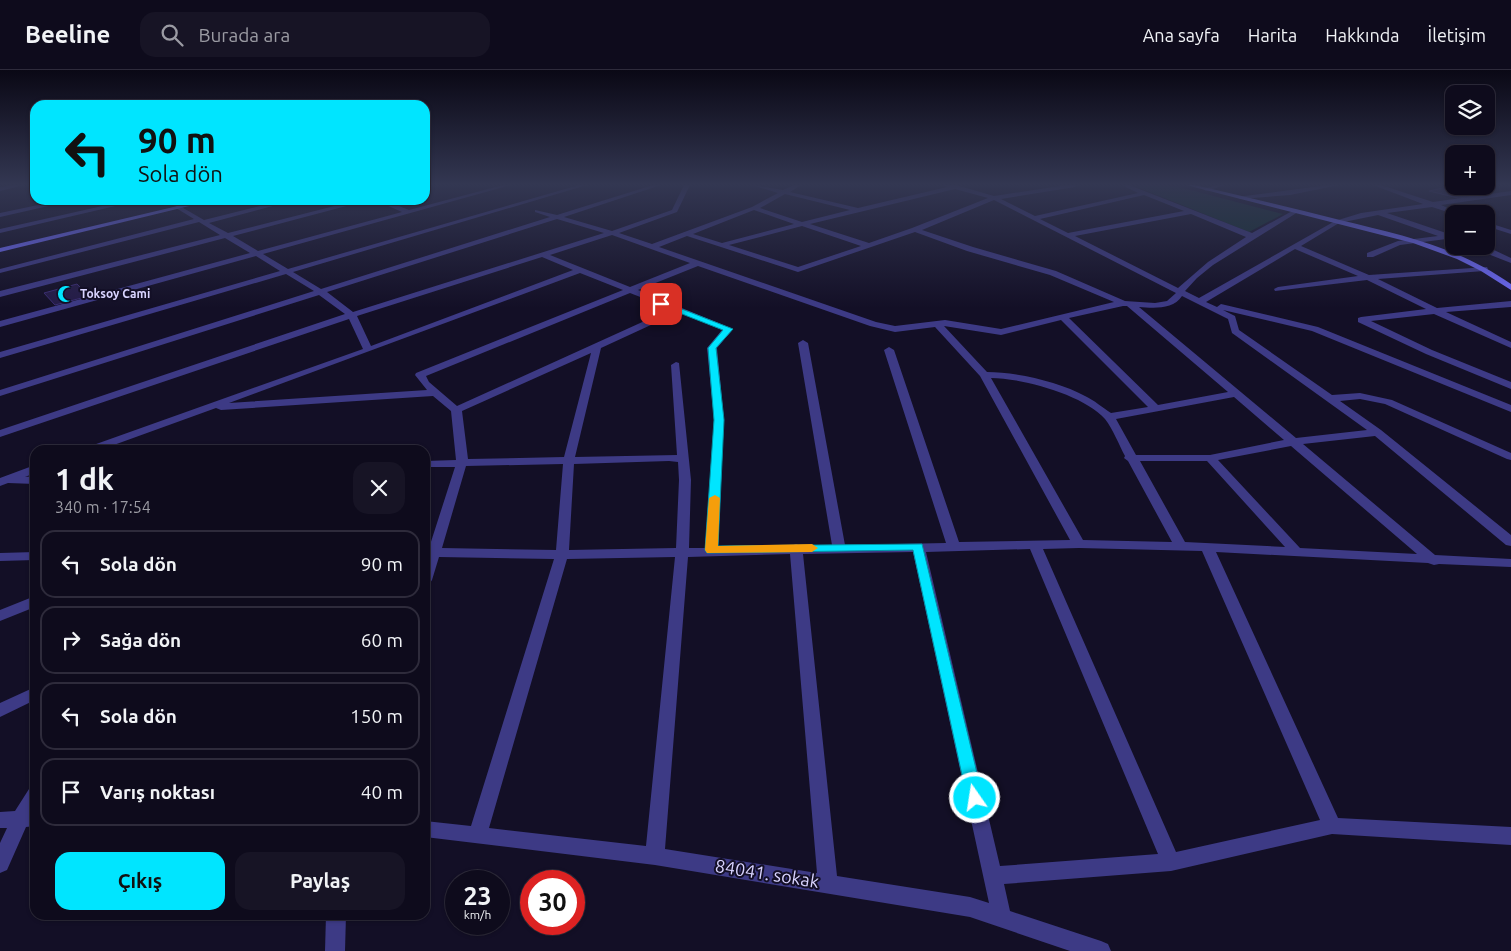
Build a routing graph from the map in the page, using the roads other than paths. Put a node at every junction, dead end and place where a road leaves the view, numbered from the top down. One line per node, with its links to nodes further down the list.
1 (22, 226): 25 (street)
2 (99, 226): 39 (street)
3 (180, 226): 48 (street)
4 (210, 226): 31 (street)
5 (269, 226): 31 (street)
6 (353, 226): 40 (street)
7 (442, 226): 49 (street)
8 (528, 226): 55 (street)
9 (588, 226): 27 (street)
10 (632, 226): 27 (street)
11 (707, 226): 28 (street)
12 (788, 226): 35 (street)
13 (808, 226): 36 (street)
14 (925, 226): 23 (street)
15 (1050, 226): 30 (street)
16 (1115, 226): 30 (street)
17 (1227, 226): 32 (street)
18 (1272, 226): 32 (street)
19 (1330, 226): 38 (street)
20 (1354, 226): 34 (street)
21 (1421, 226): 29 (street)
22 (1495, 226): 24 (street)
23 (915, 230): 36 (street); 58 (street)
24 (1508, 230): 26 (street)
25 (0, 231)
26 (1495, 231)
27 (612, 233): 37 (street); 42 (street)
28 (687, 234): 35 (street); 37 (street)
29 (1445, 234)
30 (1067, 235): 54 (street)
31 (228, 237): 40 (street); 56 (street)
32 (1254, 237): 54 (street)
33 (1445, 237): 34 (street)
34 (1416, 241): 43 (street); 46 (street)
35 (722, 245): 36 (street)
36 (869, 246)
37 (652, 247): 45 (street)
38 (1296, 247): 50 (street); 57 (street)
39 (0, 250)
40 (256, 254): 49 (street); 64 (street)
41 (1495, 254): 44 (street)
42 (543, 255): 47 (street); 62 (street)
43 (1370, 255)
44 (1511, 261)
45 (697, 262): 53 (street); 65 (street)
46 (1484, 269): 50 (street); 51 (street)
47 (578, 270): 53 (street); 69 (street)
48 (0, 271)
49 (288, 272): 55 (street); 71 (street)
50 (1365, 278): 52 (street); 61 (street)
51 (1511, 288)
52 (1278, 289)
53 (629, 291): 60 (street); 76 (street)
54 (1178, 291): 57 (street); 58 (street)
55 (321, 292): 62 (street); 75 (street)
56 (0, 294)
57 (1199, 302): 78 (street); 81 (street)
58 (1127, 304): 63 (street); 77 (street)
59 (1511, 304): 61 (street)
60 (677, 310): 68 (street); 107 (street)
61 (1432, 311): 67 (street); 74 (street)
62 (352, 315): 69 (street); 85 (street)
63 (1062, 316): 65 (street); 79 (street)
64 (0, 324)
65 (936, 324): 73 (street)
66 (804, 343): 106 (street)
67 (1511, 345)
68 (597, 346): 82 (street); 91 (street)
69 (368, 350): 80 (street)
70 (888, 350): 102 (street)
71 (0, 355)
72 (676, 365): 92 (street)
73 (984, 375): 83 (street); 99 (street)
74 (1511, 386)
75 (0, 393)
76 (435, 393): 80 (street); 82 (street)
77 (1236, 394): 79 (street); 86 (street)
78 (1332, 398): 84 (street); 88 (street)
79 (1154, 407): 83 (street)
80 (206, 408): 87 (street)
81 (1511, 409)
82 (456, 410): 93 (street)
83 (1109, 417): 89 (street)
84 (1377, 432): 86 (street); 98 (street)
85 (0, 434)
86 (1294, 442): 90 (street); 114 (street)
87 (103, 445)
88 (1511, 457)
89 (1130, 458): 90 (street); 103 (street)
90 (1210, 458): 110 (street)
91 (569, 459): 92 (street); 93 (street); 111 (street)
92 (682, 460): 108 (street)
93 (462, 462): 94 (street); 109 (street)
94 (430, 464)
95 (30, 471): 97 (street)
96 (30, 480): 97 (street)
97 (1, 481)
98 (1511, 542)
99 (1079, 544): 100 (street); 103 (street)
100 (1035, 545): 102 (street); 127 (street)
101 (918, 546): 102 (street); 106 (street); 129 (street)
102 (954, 546)
103 (1181, 546): 104 (street)
104 (1207, 547): 110 (street); 122 (street)
105 (796, 548): 106 (street); 107 (street); 130 (street)
106 (839, 548)
107 (712, 550): 108 (street)
108 (682, 551): 111 (street); 126 (street)
109 (430, 552): 111 (street)
110 (1298, 552): 114 (street)
111 (562, 554): 124 (street)
112 (30, 556): 113 (street)
113 (0, 557)
114 (1434, 560): 115 (street)
115 (1511, 563)
116 (30, 603): 117 (street)
117 (0, 616)
118 (30, 695): 119 (street)
119 (0, 710)
120 (28, 818): 121 (street); 128 (street)
121 (0, 820)
122 (1332, 826): 125 (street); 127 (street)
123 (430, 830): 124 (street, 84041. sokak)
124 (478, 835): 126 (street, 84041. sokak)
125 (1511, 836)
126 (655, 856): 130 (street, 84041. sokak)
127 (1172, 862): 129 (street)
128 (0, 864)
129 (993, 876): 131 (street)
130 (828, 884): 131 (street, 84041. sokak)
131 (1002, 918): 134 (street, 84041. sokak)
132 (336, 920): 133 (street)
133 (334, 951)
134 (1102, 951)

